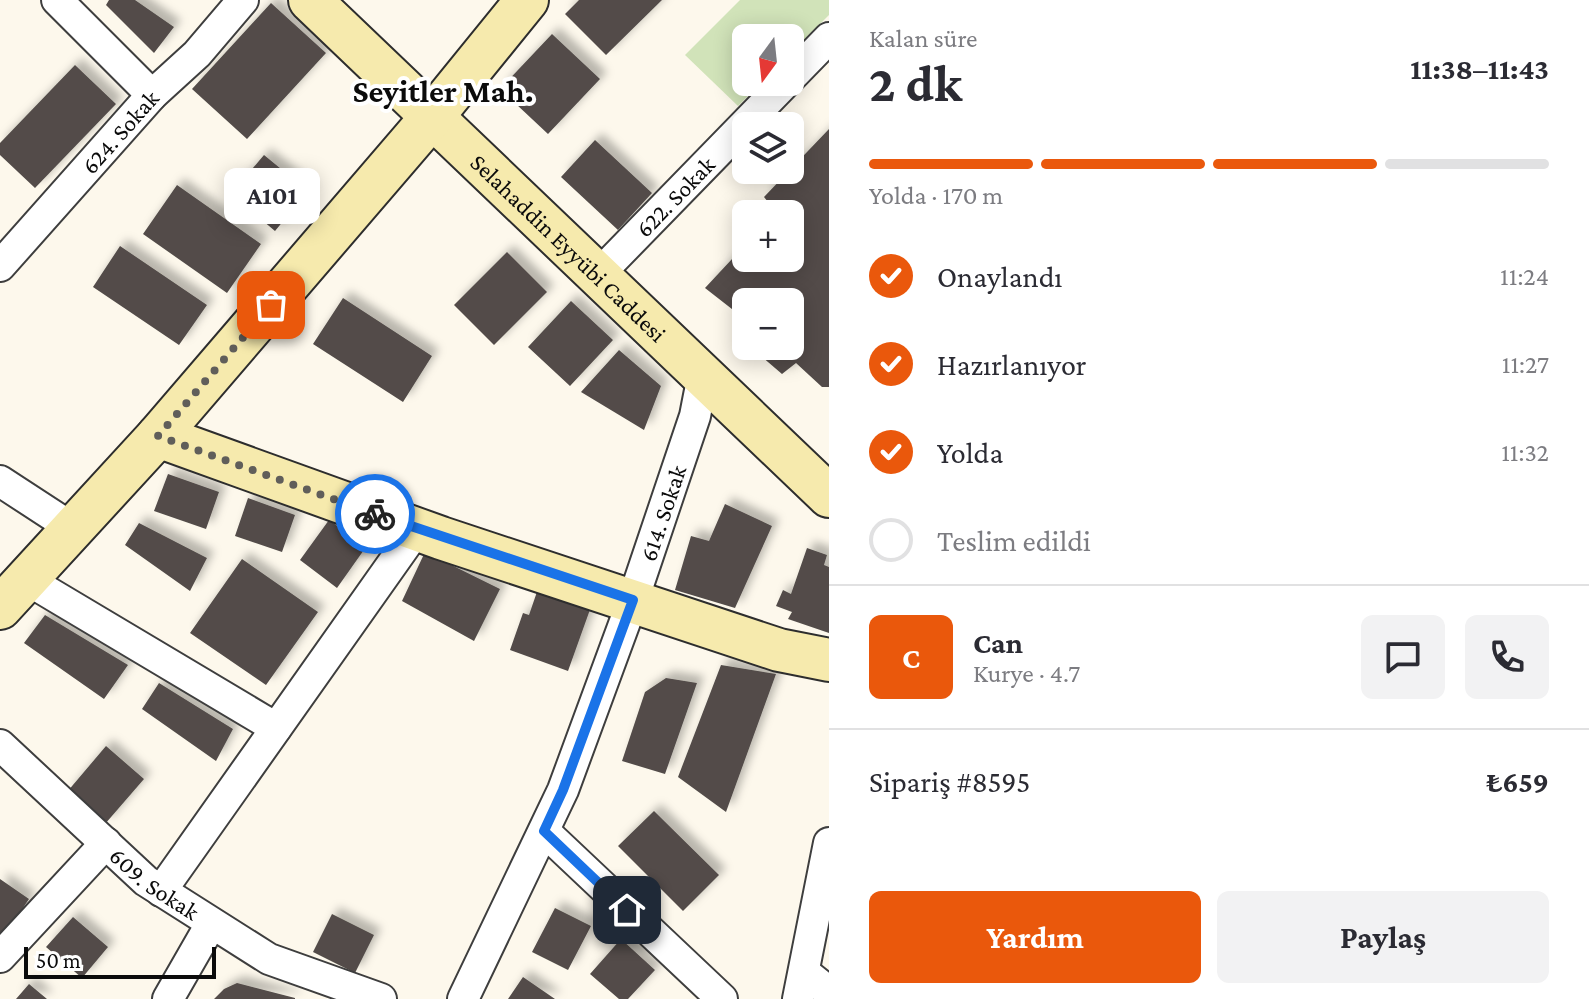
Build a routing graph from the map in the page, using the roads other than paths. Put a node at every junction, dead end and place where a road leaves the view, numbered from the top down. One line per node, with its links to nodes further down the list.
1 (57, 0): 7 (street)
2 (243, 0): 7 (street, 624. Sokak)
3 (310, 0): 9 (street, Selahaddin Eyyübi Caddesi)
4 (527, 0): 9 (street)
5 (829, 38): 6 (street, 622. Sokak)
6 (804, 64)
7 (152, 95): 10 (street, 624. Sokak)
8 (772, 96): 11 (street, 622. Sokak)
9 (432, 117): 11 (street, Selahaddin Eyyübi Caddesi); 13 (street)
10 (0, 266)
11 (598, 275): 12 (street, Selahaddin Eyyübi Caddesi)
12 (703, 375): 15 (street, Selahaddin Eyyübi Caddesi); 19 (street, 614. Sokak)
13 (158, 436): 16 (street); 17 (street)
14 (0, 481): 16 (street)
15 (829, 496)
16 (72, 528): 18 (street)
17 (417, 529): 19 (street); 21 (street)
18 (13, 594): 21 (street)
19 (633, 600): 20 (street); 23 (street, 614. Sokak)
20 (829, 660)
21 (276, 728): 26 (street)
22 (0, 745): 24 (street, 609. Sokak)
23 (544, 831): 33 (street, 614. Sokak); 34 (street)
24 (106, 843): 26 (street, 609. Sokak); 28 (street)
25 (829, 843): 29 (street)
26 (161, 891): 27 (street, 609. Sokak)
27 (211, 924): 31 (street); 32 (street, 609. Sokak)
28 (0, 957)
29 (810, 969): 30 (street)
30 (829, 992)
31 (168, 999)
32 (381, 999)
33 (463, 999)
34 (722, 999)

